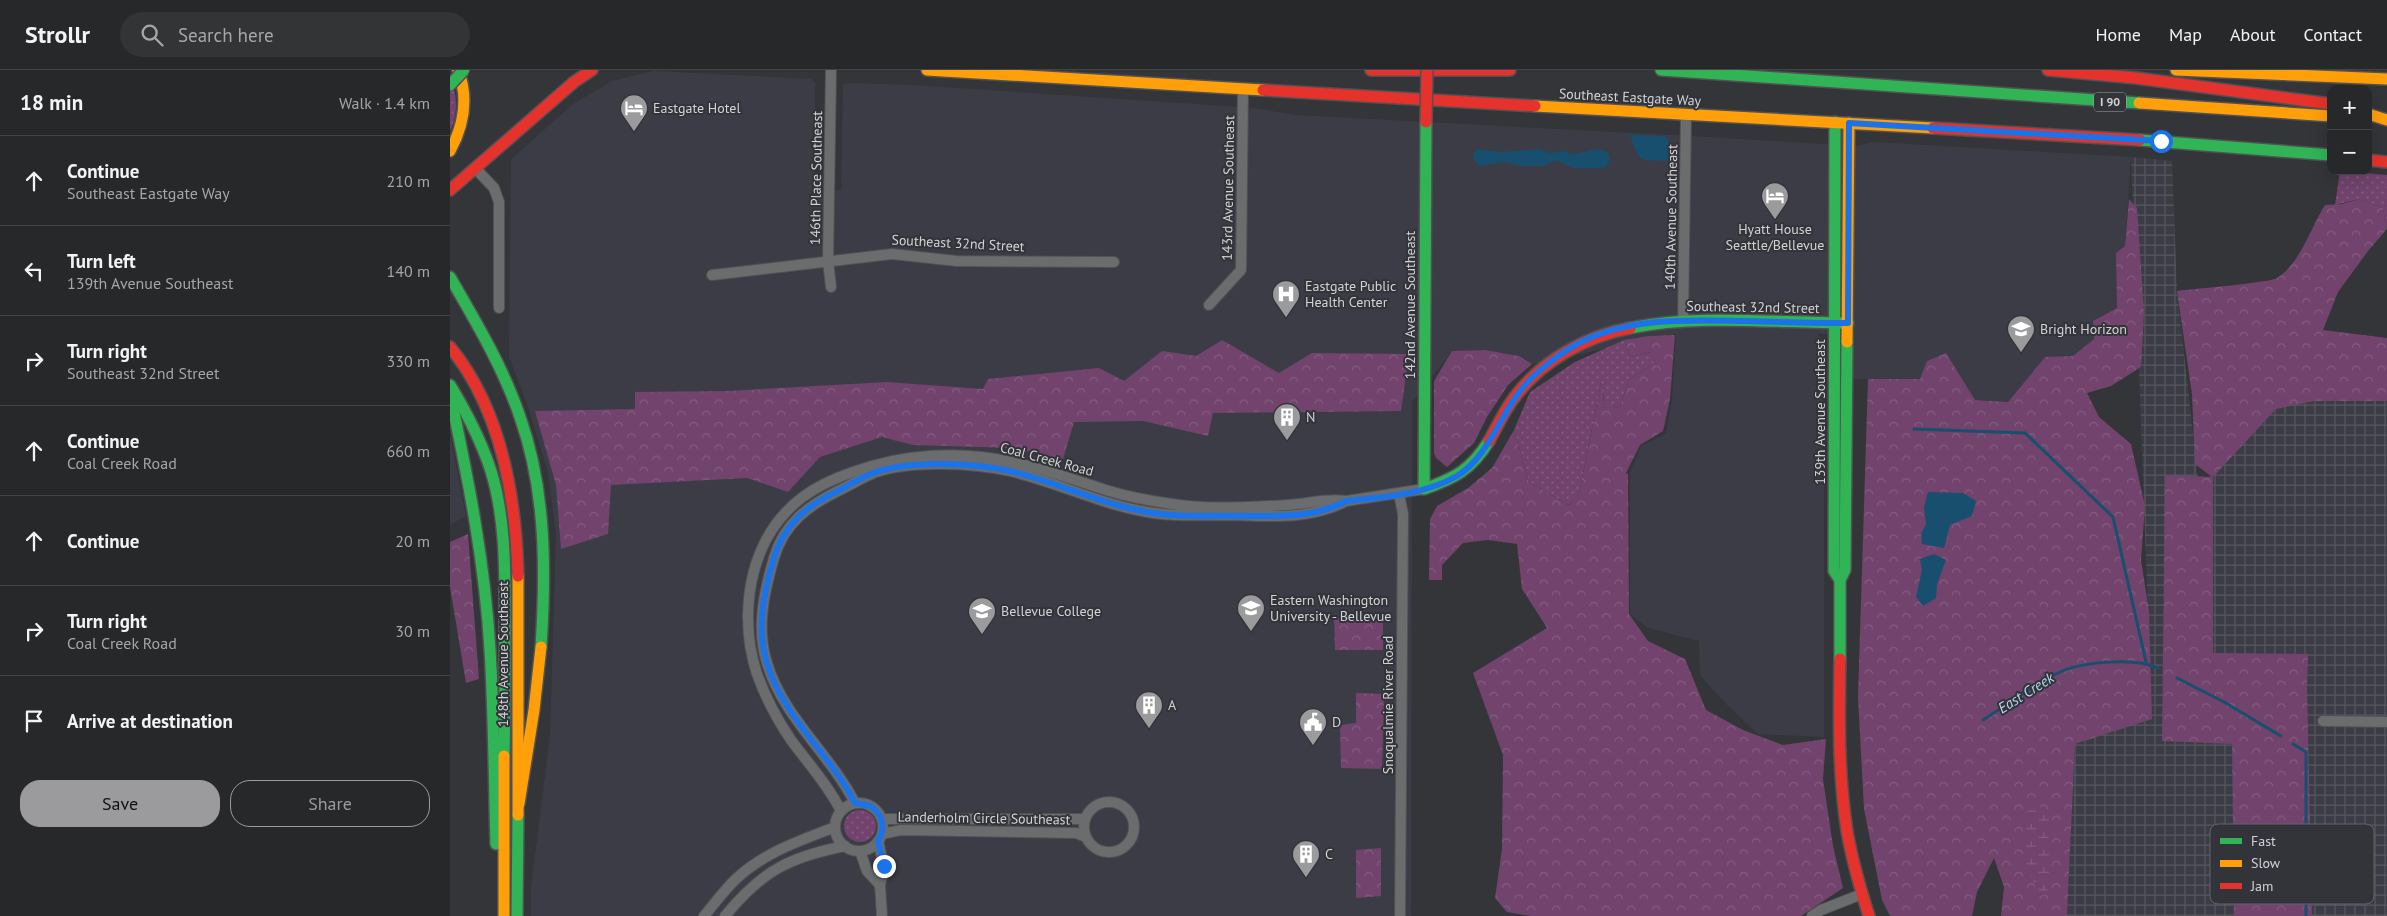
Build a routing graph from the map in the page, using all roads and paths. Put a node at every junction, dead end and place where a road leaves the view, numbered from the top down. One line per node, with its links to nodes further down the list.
1 (458, 70): 23 (main road)
2 (464, 70): 13 (main road, bridge)
3 (592, 70): 27 (main road)
4 (831, 70): 29 (street, 146th Place Southeast)
5 (927, 70): 14 (main road, Southeast Eastgate Way)
6 (1371, 70): 8 (main road)
7 (1427, 70): 41 (main road, 142nd Avenue Southeast, bridge)
8 (1510, 70)
9 (1661, 70): 18 (main road, I 90)
10 (2048, 70): 15 (main road)
11 (2176, 70): 12 (main road)
12 (2387, 79)
13 (450, 84)
14 (1243, 89): 16 (main road, Southeast Eastgate Way); 34 (street, 143rd Avenue Southeast)
15 (2327, 103)
16 (1686, 115): 21 (main road, Southeast Eastgate Way); 36 (street, 140th Avenue Southeast)
17 (2372, 115): 20 (main road)
18 (2327, 116)
19 (2372, 119): 20 (main road)
20 (2387, 120)
21 (1835, 122): 22 (main road, Southeast Eastgate Way); 37 (main road, 139th Avenue Southeast)
22 (1849, 123): 24 (main road, Southeast Eastgate Way); 37 (main road, 139th Avenue Southeast)
23 (450, 151)
24 (2327, 155)
25 (2372, 160): 26 (main road)
26 (2387, 162)
27 (476, 169): 28 (main road); 35 (street)
28 (450, 190)
29 (828, 261): 30 (street, Southeast 32nd Street); 31 (street, Southeast 32nd Street); 33 (street, 146th Place Southeast)
30 (1114, 262)
31 (712, 274)
32 (450, 277): 48 (main road)
33 (832, 287)
34 (1209, 305)
35 (498, 308)
36 (1683, 320): 37 (main road, Southeast 32nd Street); 41 (main road, Southeast 32nd Street)
37 (1842, 323): 59 (main road, 139th Avenue Southeast)
38 (450, 346): 48 (main road, 148th Avenue Southeast)
39 (450, 385): 40 (main road)
40 (454, 397): 46 (main road, 148th Avenue Southeast); 55 (main road)
41 (1424, 489): 42 (street, Coal Creek Road)
42 (1399, 494): 43 (street, Coal Creek Road); 66 (street, Snoqualmie River Road)
43 (1346, 501): 47 (street, Coal Creek Road); 49 (street, Coal Creek Road)
44 (2322, 721): 45 (street)
45 (2387, 722)
46 (503, 795): 55 (main road, 148th Avenue Southeast); 61 (main road, 148th Avenue Southeast)
47 (855, 803): 49 (street); 50 (street)
48 (519, 804): 62 (main road, 148th Avenue Southeast)
49 (841, 811): 52 (street)
50 (882, 819): 51 (street, Landerholm Circle Southeast); 54 (street)
51 (1085, 819): 53 (street); 53 (street)
52 (835, 827): 56 (street); 63 (street)
53 (1086, 837): 54 (street, Landerholm Circle Southeast)
54 (880, 838): 57 (street); 58 (street)
55 (496, 844): 60 (main road, 148th Avenue Southeast)
56 (845, 846): 57 (street); 64 (street)
57 (860, 850): 58 (street)
58 (880, 885): 65 (street)
59 (1862, 894): 67 (street); 68 (main road, 139th Avenue Southeast)
60 (495, 916)
61 (504, 916)
62 (517, 916)
63 (704, 916)
64 (725, 916)
65 (882, 916)
66 (1400, 916)
67 (1812, 916)
68 (1869, 916)

